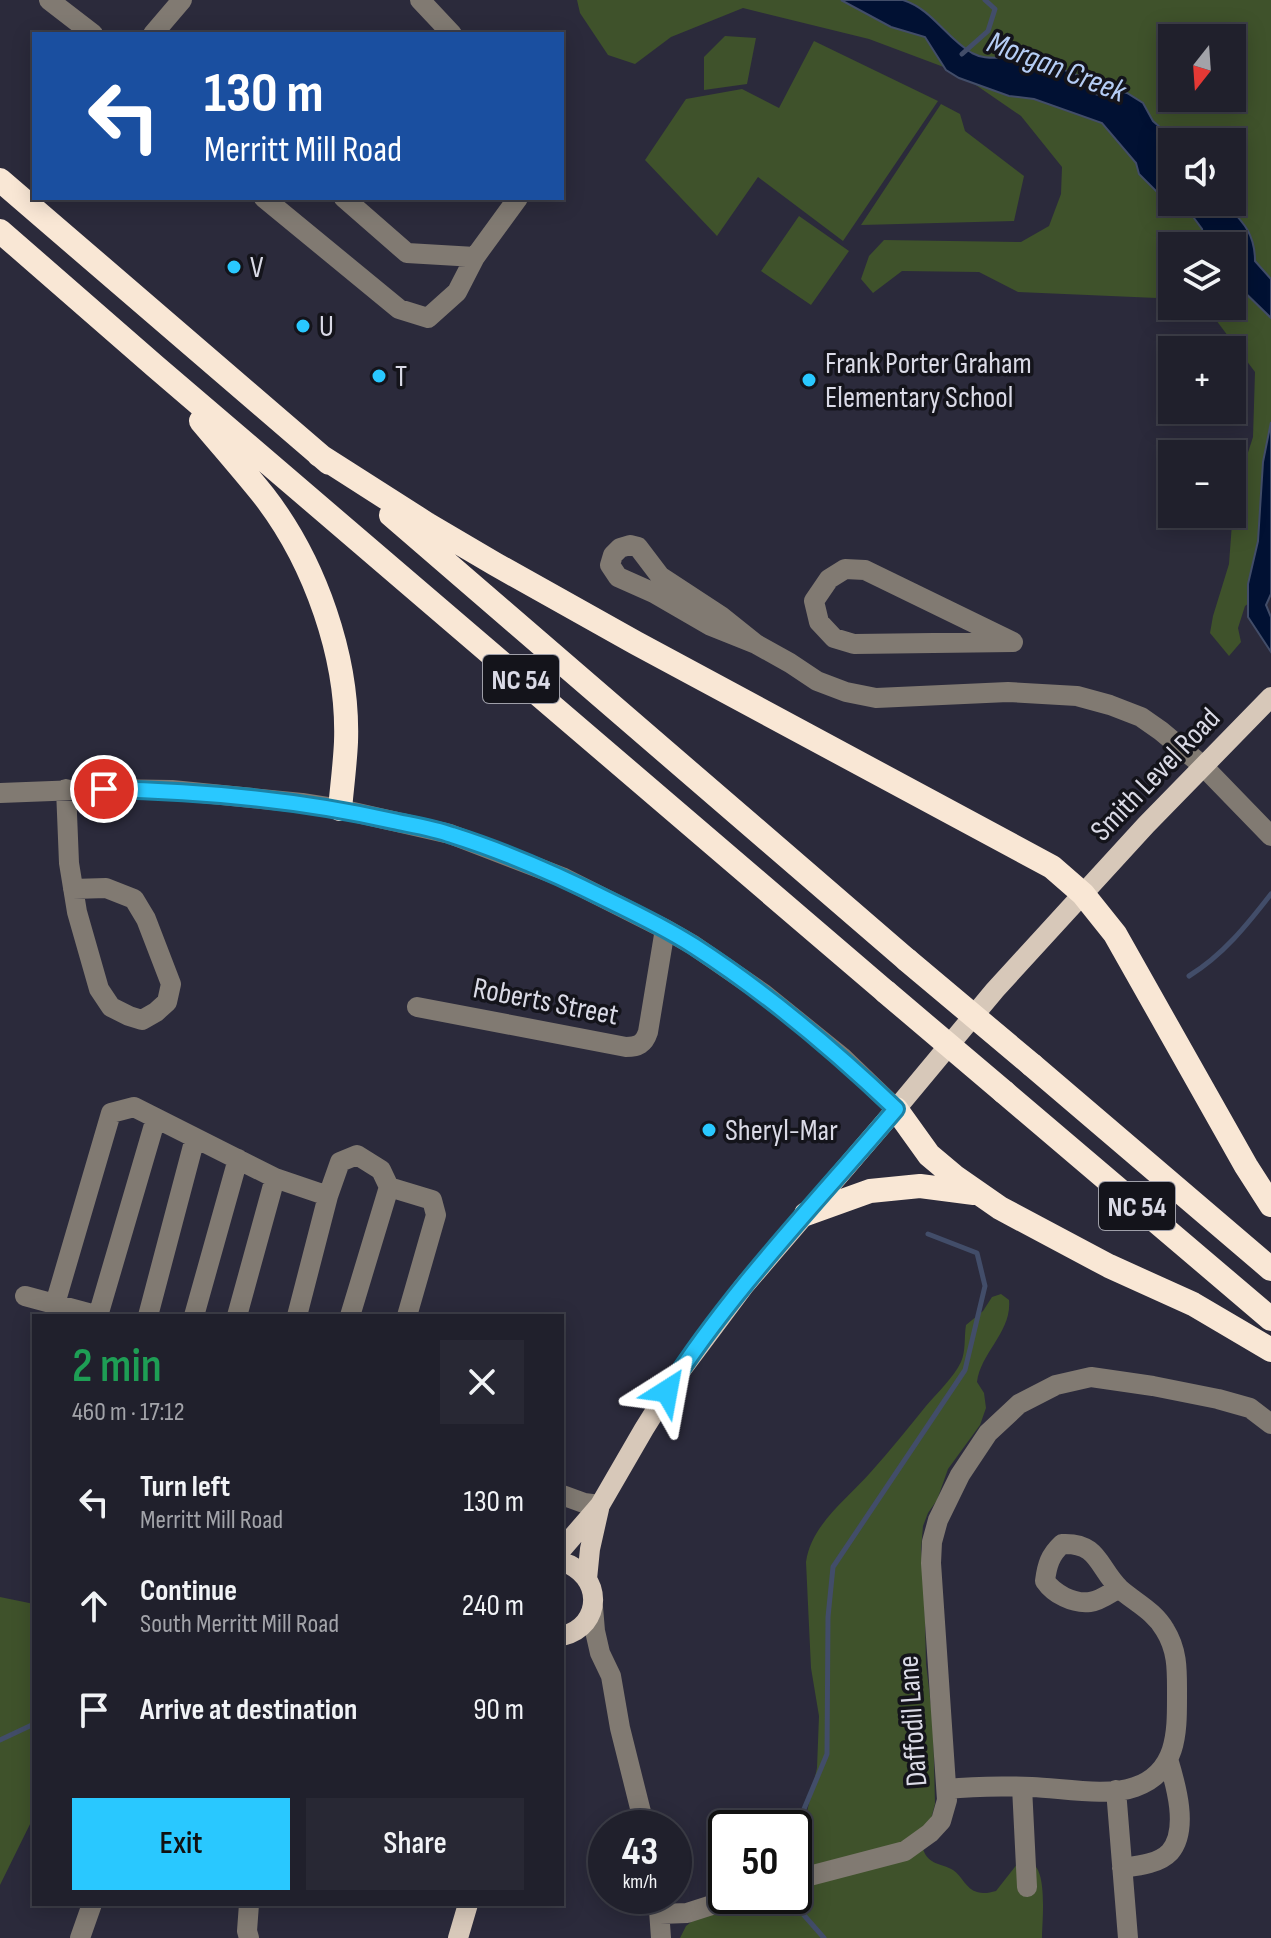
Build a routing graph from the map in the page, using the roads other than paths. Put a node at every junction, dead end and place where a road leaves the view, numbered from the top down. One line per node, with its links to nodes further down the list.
1 (49, 0): 4 (street)
2 (182, 0): 5 (street)
3 (420, 0): 6 (street)
4 (90, 32)
5 (155, 32)
6 (450, 32)
7 (0, 180): 14 (highway, NC 54)
8 (266, 200): 12 (street)
9 (346, 200): 12 (street)
10 (517, 200): 12 (street)
11 (0, 231): 13 (highway, NC 54)
12 (475, 257)
13 (156, 367): 21 (highway); 48 (highway, NC 54, bridge)
14 (319, 455): 24 (highway); 37 (highway, NC 54, bridge)
15 (1013, 642): 15 (street)
16 (756, 644): 16 (street); 18 (street)
17 (1271, 697): 18 (main road, Smith Level Road)
18 (1203, 766): 22 (street); 24 (main road, Smith Level Road)
19 (66, 789): 20 (street); 21 (street); 23 (street)
20 (0, 793)
21 (340, 809): 25 (street)
22 (1271, 836)
23 (73, 889): 23 (street)
24 (1083, 894): 27 (main road, Smith Level Road); 35 (highway)
25 (665, 929): 26 (street, Roberts Street); 27 (street)
26 (417, 1007)
27 (896, 1109): 33 (highway); 36 (main road, Smith Level Road)
28 (156, 1118): 29 (street); 39 (street); 41 (street)
29 (195, 1138): 30 (street); 42 (street)
30 (238, 1159): 31 (street); 43 (street)
31 (275, 1178): 34 (street); 44 (street)
32 (389, 1187): 34 (street); 46 (street); 47 (street)
33 (977, 1193): 36 (highway); 49 (highway)
34 (328, 1196): 45 (street)
35 (1271, 1205)
36 (806, 1214): 52 (main road, Smith Level Road)
37 (1271, 1269)
38 (25, 1296): 39 (street)
39 (55, 1304): 40 (street)
40 (92, 1314)
41 (100, 1314)
42 (149, 1314)
43 (195, 1314)
44 (238, 1314)
45 (298, 1314)
46 (351, 1314)
47 (408, 1314)
48 (1271, 1319)
49 (1271, 1350)
50 (1271, 1424): 62 (street, Daffodil Lane)
51 (564, 1496): 52 (street)
52 (600, 1505): 53 (main road); 55 (main road)
53 (564, 1547)
54 (564, 1563): 55 (main road)
55 (587, 1579): 57 (main road)
56 (1119, 1588): 60 (street)
57 (593, 1607): 58 (main road); 59 (street)
58 (564, 1636): 59 (street)
59 (600, 1653): 64 (street)
60 (1168, 1759): 63 (street); 65 (street)
61 (1022, 1787): 62 (street); 63 (street); 67 (street)
62 (947, 1789): 66 (street, Daffodil Lane)
63 (1116, 1790): 65 (street)
64 (640, 1810)
65 (1122, 1868): 76 (street)
66 (812, 1875)
67 (1027, 1887)
68 (91, 1906): 72 (street)
69 (249, 1906): 73 (street)
70 (467, 1906): 74 (main road)
71 (660, 1914): 75 (street)
72 (80, 1938)
73 (249, 1938)
74 (458, 1938)
75 (661, 1938)
76 (1128, 1938)

